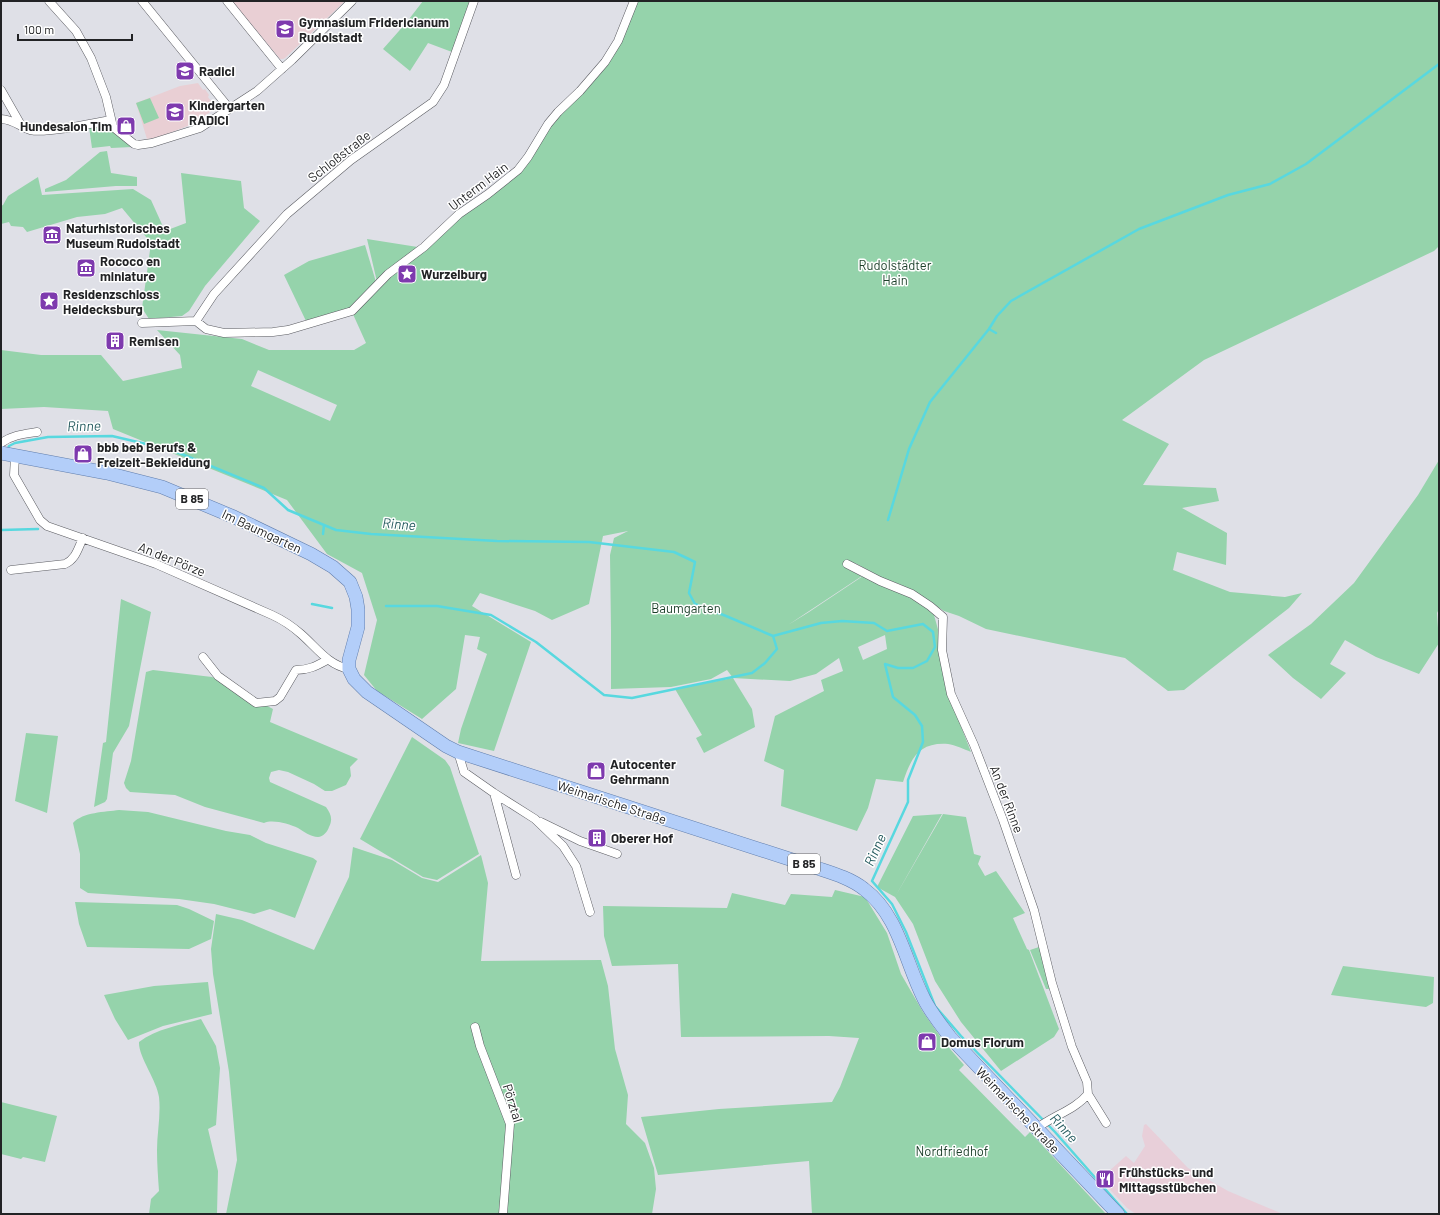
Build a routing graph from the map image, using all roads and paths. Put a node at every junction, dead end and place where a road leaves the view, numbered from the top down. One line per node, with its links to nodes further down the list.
1 (49, 1): 11 (street)
2 (142, 1): 9 (street)
3 (227, 1): 7 (street)
4 (352, 1): 7 (street)
5 (474, 1): 13 (street, Schloßstraße)
6 (634, 1): 13 (street, Unterm Hain)
7 (282, 68): 9 (street)
8 (1, 90): 12 (street)
9 (229, 108): 11 (street)
10 (1, 119): 12 (street)
11 (111, 120): 12 (street)
12 (20, 125)
13 (196, 321): 14 (street)
14 (142, 323)
15 (37, 432): 16 (street)
16 (1, 443)
17 (9, 454): 18 (street, An der Pörze); 23 (main road, Im Baumgarten / B 85)
18 (83, 538): 20 (street); 22 (street, An der Pörze)
19 (847, 564): 31 (street, An der Rinne)
20 (11, 570)
21 (203, 657): 22 (street)
22 (327, 660): 23 (street, An der Pörze)
23 (349, 669): 24 (main road, Weimarische Straße / B 85)
24 (458, 752): 25 (street); 33 (main road, Weimarische Straße / B 85)
25 (494, 793): 26 (street); 28 (street)
26 (535, 819): 27 (street); 29 (street)
27 (617, 854)
28 (516, 875)
29 (590, 912)
30 (475, 1027): 34 (street, Pörztal)
31 (1088, 1094): 32 (street, An der Rinne); 33 (street)
32 (1106, 1123)
33 (1042, 1124): 35 (main road, Weimarische Straße / B 85)
34 (503, 1214)
35 (1118, 1214)

